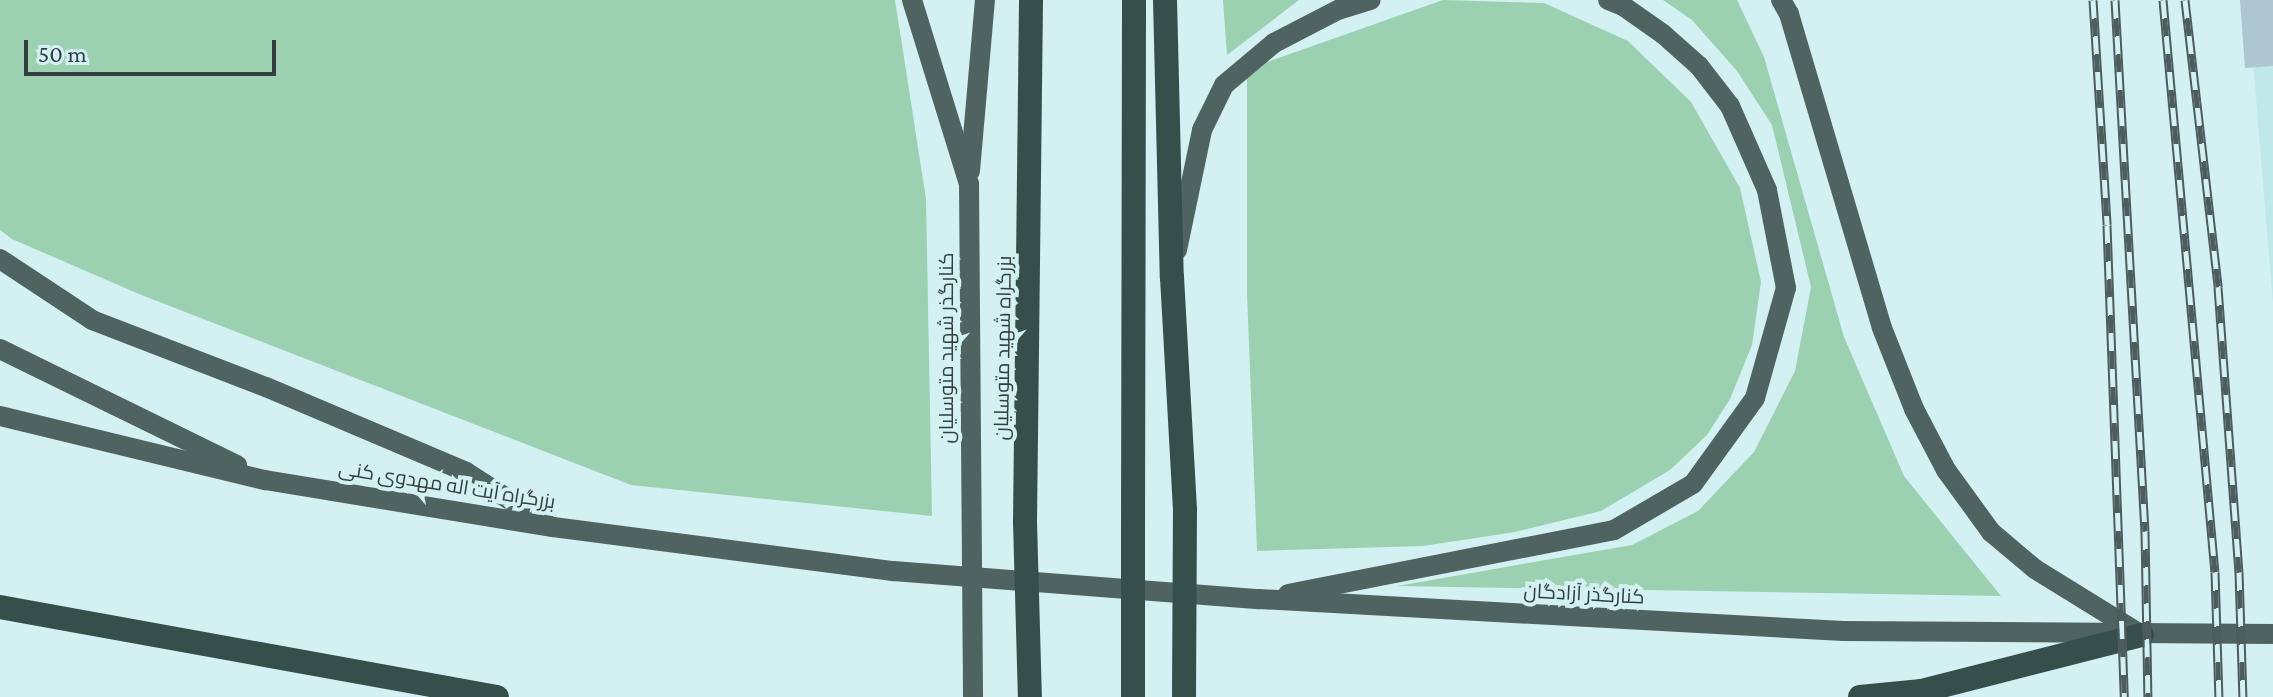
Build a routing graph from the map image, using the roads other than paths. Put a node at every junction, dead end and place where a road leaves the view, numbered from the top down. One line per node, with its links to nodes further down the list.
1 (912, 0): 9 (main road)
2 (985, 0): 9 (main road, کنارگذر شهید متوسلیان)
3 (1031, 0): 23 (highway, بزرگراه شهید متوسلیان, bridge)
4 (1134, 0): 24 (highway, bridge)
5 (1165, 0): 11 (highway)
6 (1371, 0): 11 (main road)
7 (1608, 0): 17 (main road)
8 (1781, 0): 20 (main road)
9 (969, 184): 22 (main road, کنارگذر شهید متوسلیان, bridge)
10 (0, 259): 15 (main road)
11 (1172, 277): 25 (highway, bridge)
12 (0, 349): 14 (main road)
13 (0, 416): 14 (main road, بزرگراه آیت اله مهدوی کنی)
14 (265, 480): 15 (main road, بزرگراه آیت اله مهدوی کنی)
15 (553, 527): 16 (main road, بزرگراه آیت اله مهدوی کنی)
16 (893, 571): 17 (main road, کنارگذر آزادگان)
17 (1259, 599): 20 (main road, کنارگذر آزادگان)
18 (0, 607): 21 (highway)
19 (2273, 634): 20 (main road, کنارگذر آزادگان)
20 (2142, 635): 26 (highway)
21 (497, 697)
22 (973, 697)
23 (1030, 697)
24 (1133, 697)
25 (1184, 697)
26 (1860, 697)

